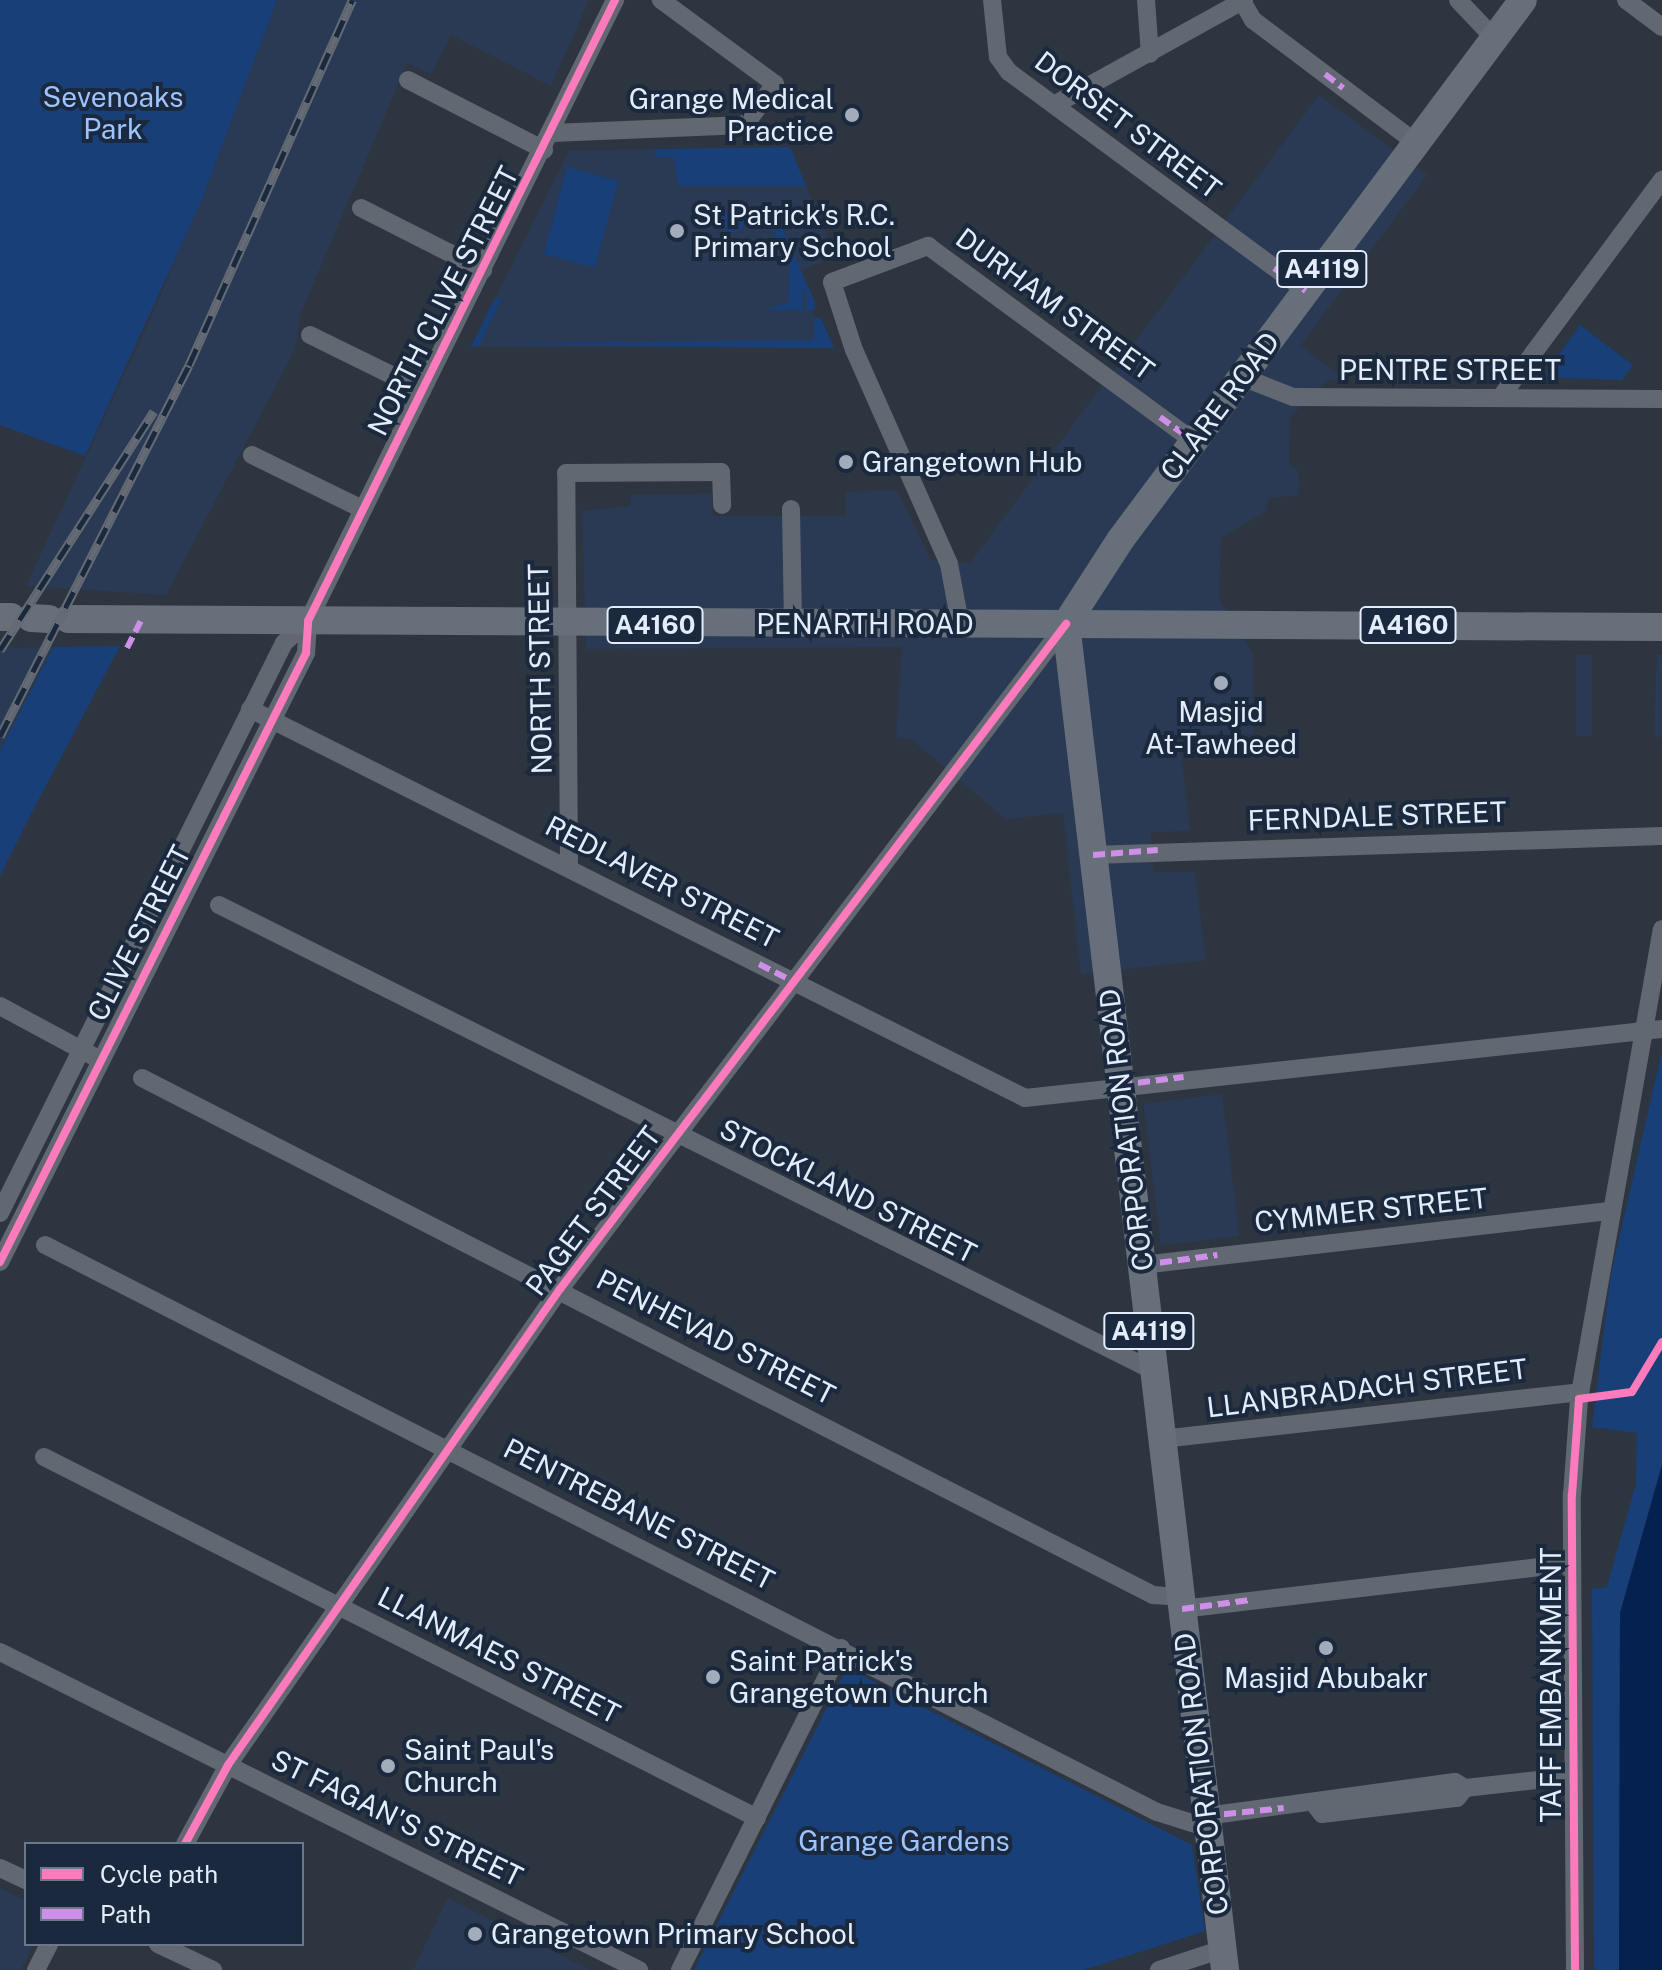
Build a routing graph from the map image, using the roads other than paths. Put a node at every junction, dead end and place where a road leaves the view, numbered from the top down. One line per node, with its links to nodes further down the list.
1 (615, 0): 14 (street, NORTH CLIVE STREET)
2 (661, 0): 14 (street)
3 (992, 0): 13 (street, DORSET STREET)
4 (1146, 0): 11 (street)
5 (1243, 0): 11 (street); 15 (street)
6 (1458, 0): 10 (street)
7 (1523, 0): 10 (main road, CLARE ROAD / A4119)
8 (1626, 0): 9 (street)
9 (1662, 27)
10 (1494, 38): 15 (main road, CLARE ROAD / A4119)
11 (1150, 54): 13 (street)
12 (408, 80): 14 (street)
13 (1054, 105): 19 (street, DORSET STREET)
14 (548, 142): 18 (street, NORTH CLIVE STREET)
15 (1416, 143): 19 (main road, CLARE ROAD / A4119)
16 (1662, 180): 23 (street)
17 (361, 208): 18 (street)
18 (483, 270): 22 (street, NORTH CLIVE STREET)
19 (1306, 291): 21 (main road, CLARE ROAD / A4119)
20 (310, 335): 22 (street)
21 (1242, 377): 23 (street, PENTRE STREET); 25 (main road, CLARE ROAD / A4119)
22 (422, 390): 28 (street, NORTH CLIVE STREET)
23 (1500, 398): 24 (street, PENTRE STREET)
24 (1662, 399)
25 (1193, 441): 32 (street, DURHAM STREET); 34 (main road, CLARE ROAD / A4119)
26 (252, 455): 28 (street)
27 (722, 505): 35 (street, NORTH STREET)
28 (362, 509): 31 (street, NORTH CLIVE STREET)
29 (791, 509): 33 (street)
30 (32, 618): 31 (main road, PENARTH ROAD / A4160)
31 (308, 621): 35 (main road, PENARTH ROAD / A4160); 37 (street, CLIVE STREET); 38 (street, CLIVE STREET)
32 (960, 623): 33 (main road, PENARTH ROAD / A4160); 34 (main road, PENARTH ROAD / A4160)
33 (793, 624): 35 (main road, PENARTH ROAD / A4160)
34 (1066, 624): 36 (main road, PENARTH ROAD / A4160); 40 (main road, CORPORATION ROAD / A4119); 46 (street, PAGET STREET)
35 (568, 625): 41 (street, NORTH STREET)
36 (1662, 627)
37 (250, 709): 38 (street, REDLAVER STREET); 42 (street, CLIVE STREET)
38 (272, 719): 41 (street, REDLAVER STREET); 43 (street, CLIVE STREET)
39 (1662, 836): 40 (street, FERNDALE STREET)
40 (1093, 855): 52 (main road, CORPORATION ROAD / A4119)
41 (569, 865): 46 (street, REDLAVER STREET)
42 (167, 878): 43 (street); 49 (street, CLIVE STREET)
43 (186, 889): 50 (street, CLIVE STREET)
44 (219, 905): 53 (street, STOCKLAND STREET)
45 (1662, 929): 48 (street, TAFF EMBANKMENT)
46 (791, 980): 52 (street, REDLAVER STREET); 53 (street, PAGET STREET)
47 (0, 1006): 49 (street)
48 (1653, 1028): 52 (street, REDLAVER STREET); 54 (street, TAFF EMBANKMENT)
49 (82, 1051): 50 (street); 55 (street, CLIVE STREET)
50 (100, 1060): 57 (street, CLIVE STREET)
51 (142, 1078): 59 (street, PENHEVAD STREET)
52 (1120, 1085): 58 (main road, CORPORATION ROAD / A4119)
53 (676, 1136): 59 (street, PAGET STREET); 60 (street, STOCKLAND STREET)
54 (1607, 1211): 58 (street, CYMMER STREET); 61 (street, TAFF EMBANKMENT)
55 (0, 1213)
56 (45, 1245): 63 (street, PENTREBANE STREET)
57 (0, 1262)
58 (1142, 1265): 60 (main road, CORPORATION ROAD / A4119)
59 (560, 1289): 63 (street, PAGET STREET); 66 (street, PENHEVAD STREET)
60 (1154, 1371): 62 (main road, CORPORATION ROAD / A4119)
61 (1580, 1392): 62 (street, LLANBRADACH STREET); 65 (street, TAFF EMBANKMENT)
62 (1162, 1439): 66 (main road, CORPORATION ROAD / A4119)
63 (451, 1450): 67 (street, PAGET STREET); 68 (street, PENTREBANE STREET)
64 (44, 1457): 67 (street, LLANMAES STREET)
65 (1571, 1563): 66 (street, PENHEVAD STREET); 71 (street, TAFF EMBANKMENT)
66 (1181, 1603): 73 (main road, CORPORATION ROAD / A4119)
67 (342, 1607): 70 (street, PAGET STREET); 72 (street, LLANMAES STREET)
68 (841, 1648): 72 (street); 73 (street, PENTREBANE STREET)
69 (0, 1652): 70 (street, ST FAGAN'S STREET)
70 (228, 1765): 74 (street, PAGET STREET); 82 (street, ST FAGAN'S STREET)
71 (1573, 1776): 73 (street); 85 (street, TAFF EMBANKMENT)
72 (757, 1818): 83 (street)
73 (1207, 1822): 79 (main road, CORPORATION ROAD / A4119)
74 (186, 1842)
75 (0, 1868): 76 (street)
76 (24, 1879)
77 (48, 1946): 80 (street)
78 (162, 1946): 81 (street)
79 (1223, 1960): 84 (street)
80 (36, 1970)
81 (213, 1970)
82 (639, 1970)
83 (680, 1970)
84 (1159, 1970)
85 (1575, 1970)

